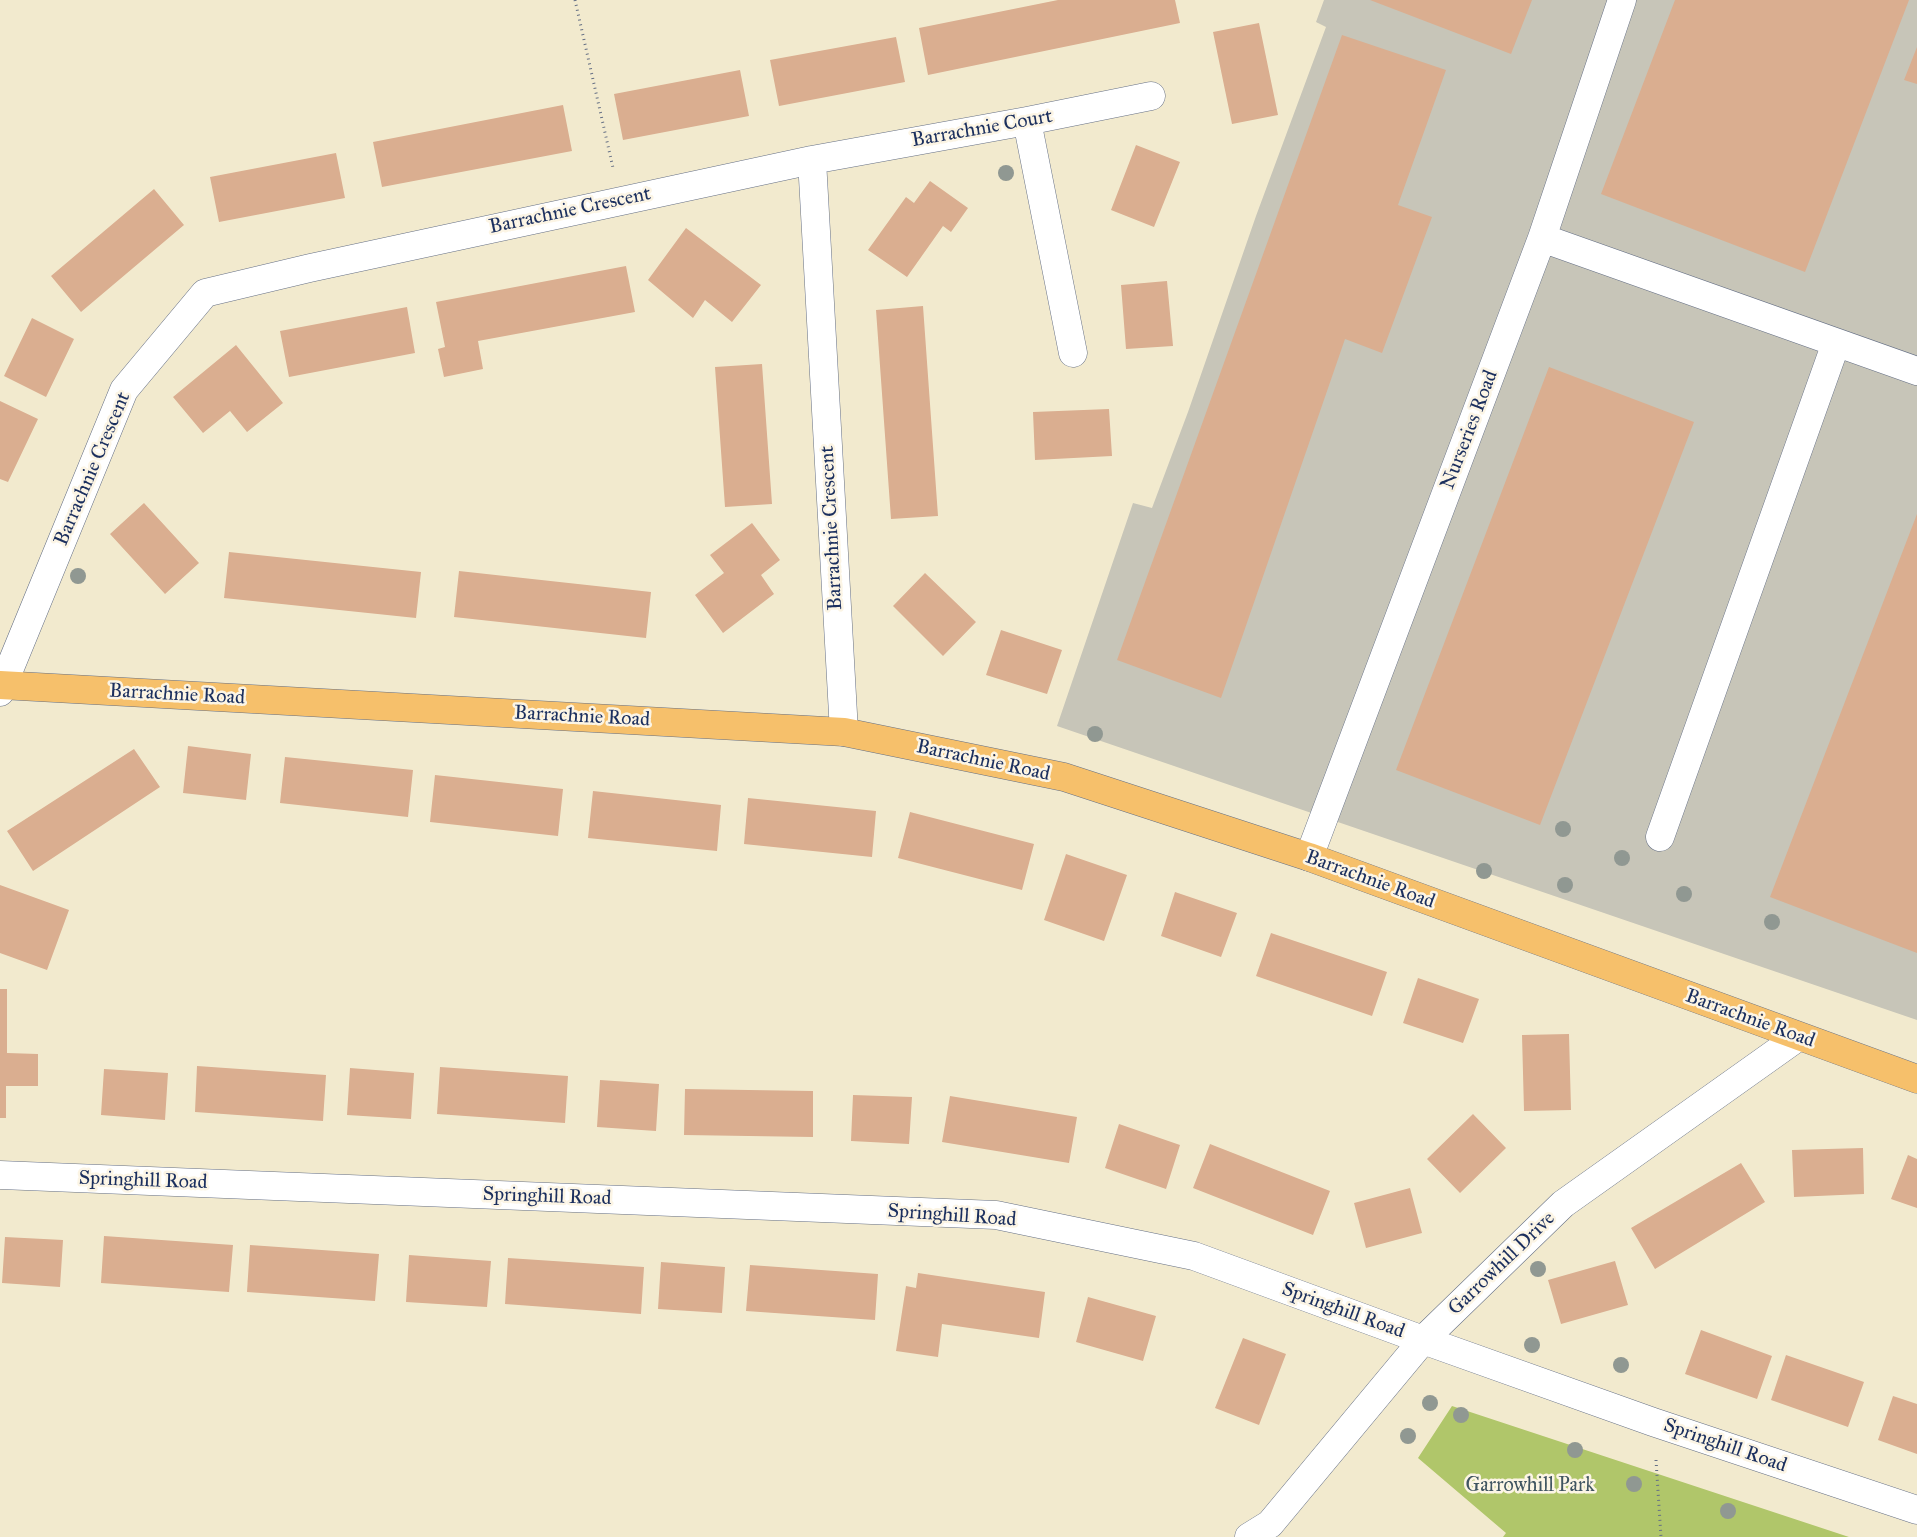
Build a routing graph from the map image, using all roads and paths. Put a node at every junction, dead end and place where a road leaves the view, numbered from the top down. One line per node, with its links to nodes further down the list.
1 (575, 0): 6 (path)
2 (1622, 0): 7 (street, Nurseries Road)
3 (1152, 96): 4 (street, Barrachnie Court)
4 (1027, 122): 5 (street, Barrachnie Court); 9 (street)
5 (812, 160): 6 (street, Barrachnie Crescent); 12 (street, Barrachnie Crescent)
6 (620, 200): 11 (street, Barrachnie Crescent)
7 (1542, 238): 8 (street); 14 (street, Nurseries Road)
8 (1836, 343): 10 (street); 13 (street)
9 (1073, 353)
10 (1917, 371)
11 (1, 687): 12 (main road, Barrachnie Road)
12 (844, 732): 14 (main road, Barrachnie Road)
13 (1660, 837)
14 (1309, 857): 15 (main road, Barrachnie Road)
15 (1798, 1037): 16 (main road, Barrachnie Road); 18 (street, Garrowhill Drive)
16 (1917, 1079)
17 (0, 1175): 18 (street, Springhill Road)
18 (1423, 1340): 19 (street, Springhill Road); 21 (street, Garrowhill Drive)
19 (1653, 1422): 20 (street, Springhill Road); 22 (path)
20 (1917, 1510)
21 (1249, 1537)
22 (1661, 1537)

